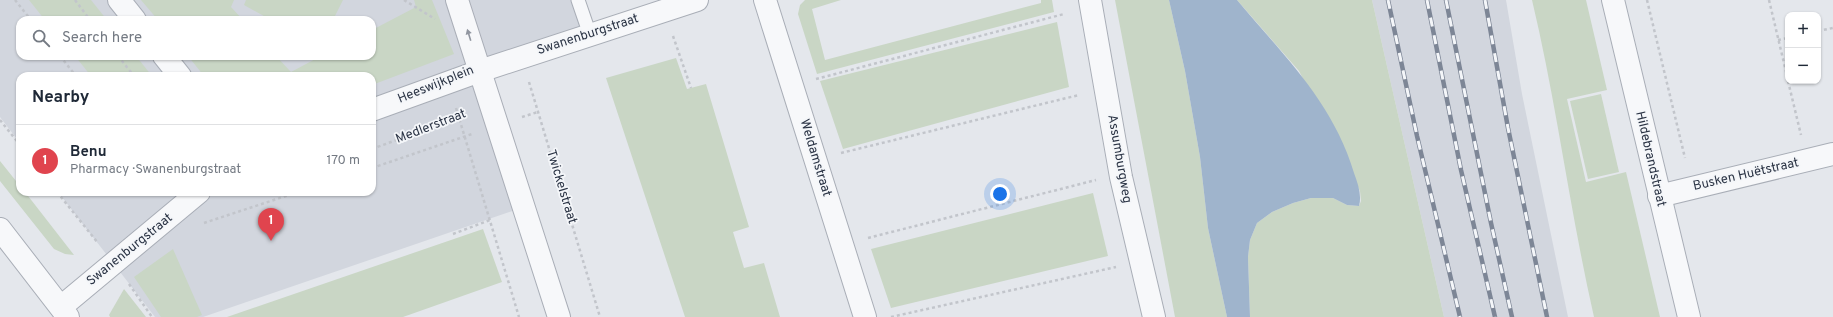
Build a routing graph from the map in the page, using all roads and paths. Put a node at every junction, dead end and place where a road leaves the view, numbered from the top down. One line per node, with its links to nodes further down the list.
1 (15, 0): 14 (path)
2 (75, 0): 15 (path)
3 (119, 0): 16 (street)
4 (457, 0): 27 (street, Heeswijkplein, one-way to 4)
5 (578, 0): 19 (lane)
6 (697, 0): 12 (street, Swanenburgstraat)
7 (765, 0): 35 (street, Weldamstraat)
8 (1090, 0): 67 (street, Assumburgweg)
9 (1612, 0): 54 (street, Hildebrandstraat)
10 (1647, 0): 31 (path)
11 (1769, 0): 21 (path)
12 (665, 11): 19 (street, Swanenburgstraat); 36 (path)
13 (1064, 14): 35 (path)
14 (28, 16)
15 (87, 16)
16 (132, 16)
17 (1833, 28): 18 (path)
18 (1821, 30)
19 (590, 35): 22 (street, Swanenburgstraat)
20 (1785, 39): 21 (path)
21 (1778, 40): 26 (path)
22 (521, 57): 27 (street, Swanenburgstraat); 40 (path, Twickelstraat)
23 (63, 60): 28 (path)
24 (121, 60): 29 (path)
25 (167, 60): 30 (street)
26 (1785, 69)
27 (480, 71): 33 (street, Heeswijkplein); 38 (street)
28 (73, 72)
29 (131, 72)
30 (177, 72)
31 (1665, 76): 32 (path); 48 (path)
32 (1658, 77)
33 (447, 83): 39 (street, Heeswijkplein); 41 (path)
34 (1789, 84): 47 (path)
35 (793, 86): 49 (street, Weldamstraat)
36 (691, 88)
37 (1080, 95): 49 (path)
38 (490, 102): 41 (path, Medlerstraat); 43 (street)
39 (376, 109)
40 (538, 112): 43 (path); 64 (path, Twickelstraat)
41 (459, 118): 44 (path); 46 (path, Medlerstraat)
42 (0, 120): 45 (path)
43 (497, 126): 44 (path); 63 (street)
44 (464, 137): 50 (path); 56 (path)
45 (16, 140)
46 (376, 148)
47 (1824, 157): 54 (street, Busken Huëtstraat)
48 (1685, 158)
49 (816, 160): 65 (street, Weldamstraat)
50 (376, 167)
51 (1096, 180): 59 (path, Assumburgweg)
52 (194, 196): 55 (street, Swanenburgstraat)
53 (286, 196): 55 (path)
54 (1659, 196): 68 (street, Hildebrandstraat)
55 (181, 208): 61 (street, Swanenburgstraat)
56 (490, 220): 58 (path); 62 (path)
57 (0, 229): 61 (street)
58 (453, 234)
59 (864, 239)
60 (1116, 267): 66 (path)
61 (64, 312)
62 (519, 317)
63 (559, 317)
64 (600, 317)
65 (865, 317)
66 (890, 317)
67 (1154, 317)
68 (1689, 317)

